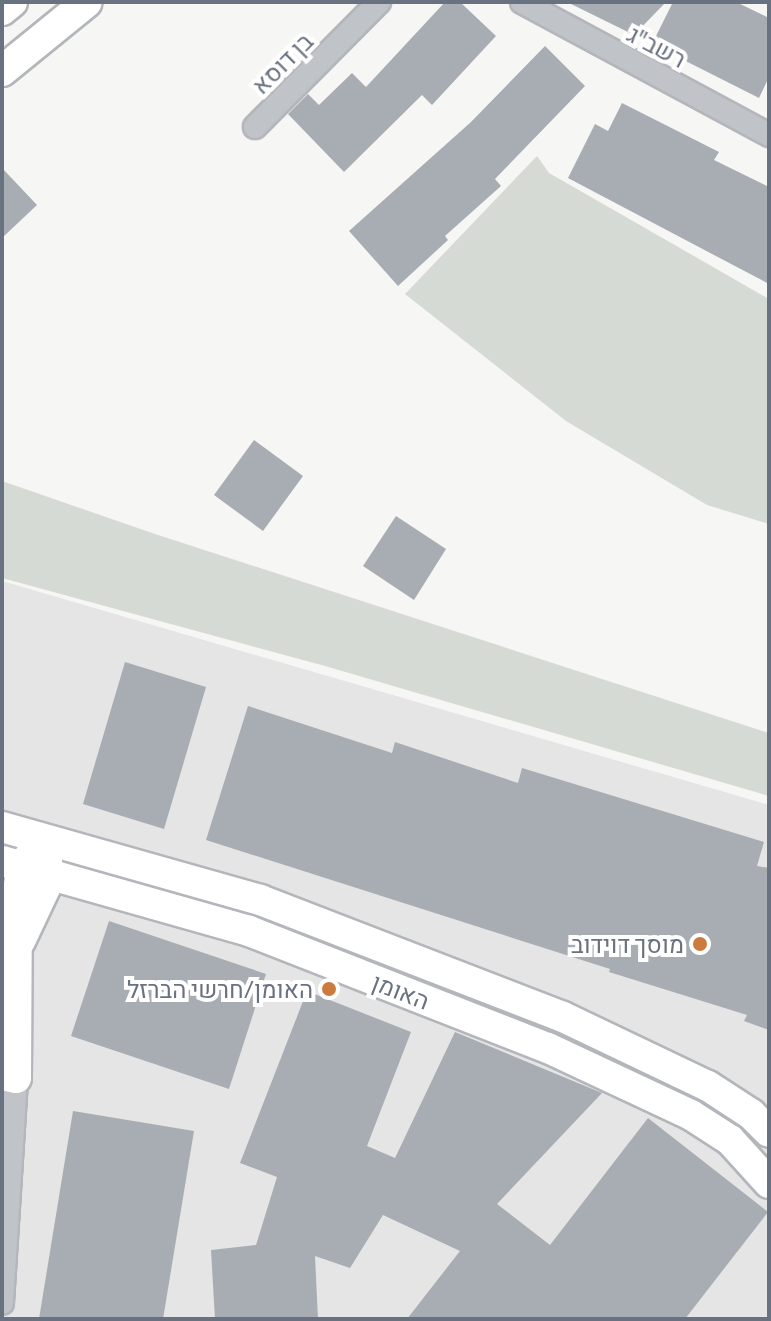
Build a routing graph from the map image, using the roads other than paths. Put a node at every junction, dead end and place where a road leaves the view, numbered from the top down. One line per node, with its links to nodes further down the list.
1 (87, 2): 4 (street)
2 (522, 2): 6 (street, רשב"ג)
3 (376, 6): 5 (street, בן דוסא)
4 (2, 71)
5 (255, 127)
6 (769, 135)
7 (2, 827): 8 (street, האומן)
8 (45, 838): 9 (street); 11 (street, האומן)
9 (24, 867): 10 (street); 12 (street, האומן)
10 (9, 1076): 13 (street)
11 (769, 1132)
12 (769, 1183)
13 (2, 1303)

